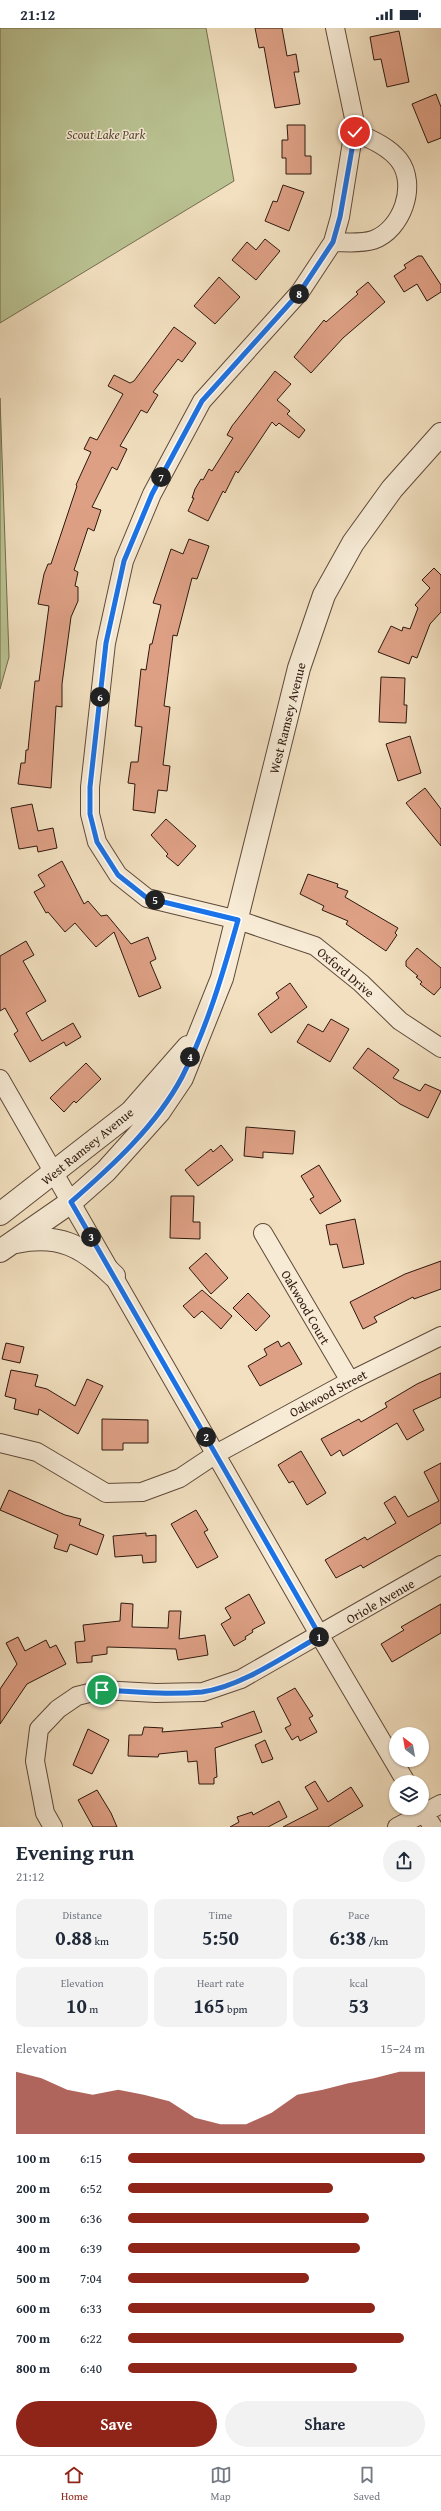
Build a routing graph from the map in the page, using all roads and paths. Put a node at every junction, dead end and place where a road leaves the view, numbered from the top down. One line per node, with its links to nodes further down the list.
1 (335, 28): 2 (street, Oxford Drive)
2 (355, 132): 3 (street, Oxford Drive); 3 (street)
3 (333, 242): 5 (street, Oxford Drive)
4 (441, 434): 5 (street, West Ramsey Avenue)
5 (238, 920): 6 (street, West Ramsey Avenue); 7 (street, Oxford Drive)
6 (200, 1034): 9 (street, West Ramsey Avenue); 10 (street, West Ramsey Avenue)
7 (441, 1048)
8 (0, 1079): 9 (street)
9 (54, 1173): 10 (street); 11 (street, West Ramsey Avenue)
10 (71, 1202): 13 (street, West Ramsey Avenue); 14 (street)
11 (0, 1214)
12 (263, 1233): 16 (street, Oakwood Court)
13 (6, 1247): 14 (street)
14 (114, 1276): 18 (street)
15 (441, 1336): 16 (street, Oakwood Street)
16 (350, 1381): 18 (street, Oakwood Street)
17 (0, 1444): 18 (street, Oakwood Street)
18 (216, 1454): 20 (street)
19 (441, 1565): 20 (street, Oriole Avenue)
20 (320, 1636): 21 (street); 24 (street, Oriole Avenue)
21 (402, 1775)
22 (441, 1804): 23 (street)
23 (426, 1816): 25 (street)
24 (53, 1827)
25 (397, 1827)

